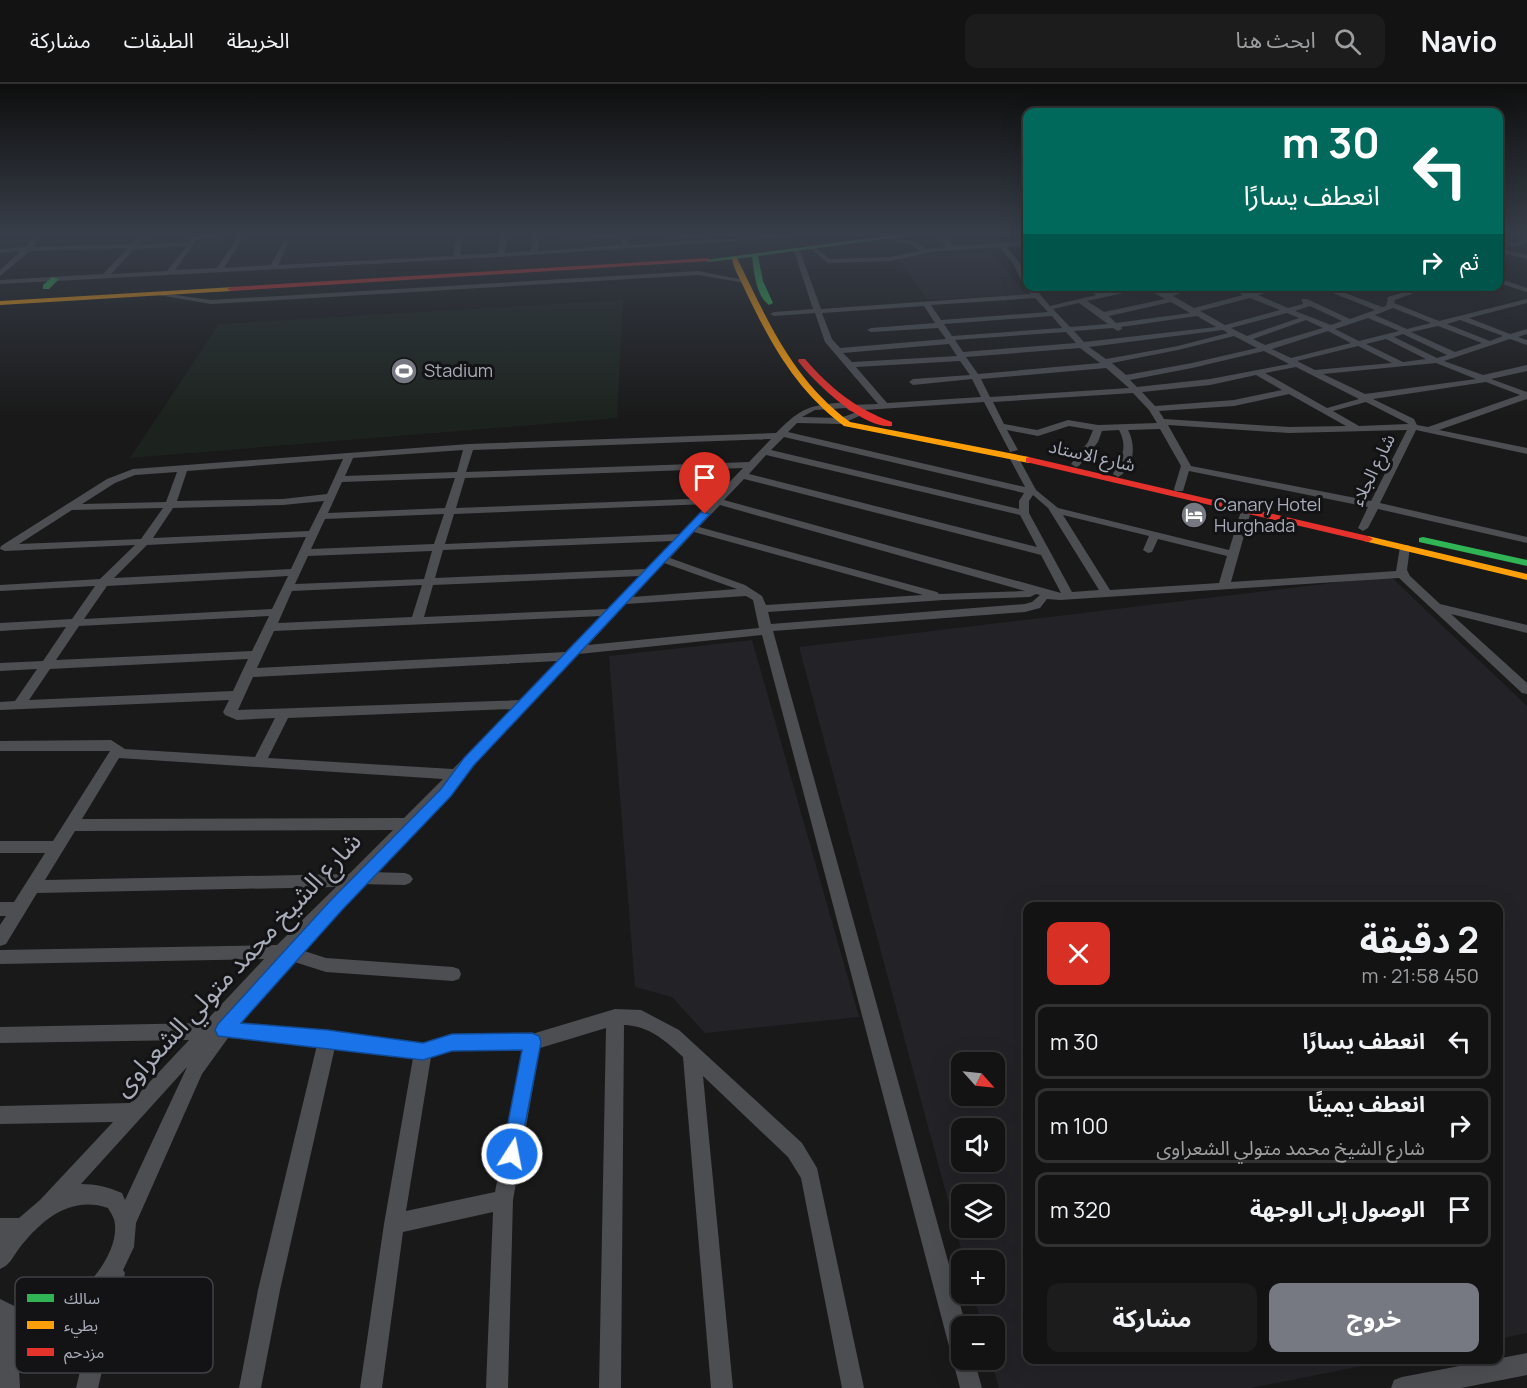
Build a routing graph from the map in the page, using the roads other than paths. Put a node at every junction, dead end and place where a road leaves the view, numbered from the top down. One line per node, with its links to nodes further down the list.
1 (147, 296): 19 (main road)
2 (168, 296): 3 (street)
3 (315, 296)
4 (752, 296): 78 (main road, شارع الاستاد)
5 (766, 296): 29 (main road, شارع الاستاد)
6 (814, 296): 27 (street)
7 (976, 296): 22 (street)
8 (1038, 296): 26 (street)
9 (1104, 296): 17 (street)
10 (1165, 296): 16 (street)
11 (1172, 296): 16 (street)
12 (1252, 296): 24 (street); 28 (street)
13 (1294, 296): 20 (street)
14 (1345, 296): 25 (street)
15 (1399, 296): 21 (street)
16 (1168, 298): 28 (street); 30 (street)
17 (1081, 301): 26 (street); 30 (street)
18 (1527, 301): 33 (street)
19 (3, 304)
20 (1310, 304): 24 (street); 34 (street)
21 (1391, 304): 25 (street); 36 (street)
22 (927, 305): 23 (street); 35 (street)
23 (860, 310): 27 (street); 41 (street)
24 (1284, 310): 32 (street); 39 (street)
25 (1382, 310): 31 (street)
26 (1052, 311): 35 (street); 38 (street)
27 (820, 312): 29 (street); 56 (street)
28 (1195, 312): 37 (street); 39 (street)
29 (774, 314): 80 (main road, شارع الاستاد)
30 (1103, 315): 37 (street)
31 (1370, 316): 34 (street); 42 (street)
32 (1306, 318): 40 (street); 47 (street)
33 (1462, 318): 36 (street); 46 (street)
34 (1348, 321): 40 (street)
35 (940, 324): 41 (street); 48 (street)
36 (1439, 324): 42 (street); 52 (street)
37 (1114, 326): 38 (street); 49 (street)
38 (1067, 328): 48 (street); 53 (street)
39 (1224, 328): 44 (street); 49 (street)
40 (1328, 328): 50 (street); 55 (street)
41 (871, 330): 54 (street)
42 (1405, 332): 45 (street); 58 (street)
43 (1527, 332): 46 (street)
44 (1236, 333): 47 (street); 57 (street)
45 (1387, 336): 50 (street); 60 (street)
46 (1512, 338): 51 (street); 52 (street)
47 (1248, 339): 55 (street)
48 (952, 340): 54 (street); 59 (street)
49 (1129, 340): 53 (street); 57 (street)
50 (1362, 343): 61 (street); 64 (street)
51 (1527, 343)
52 (1491, 344): 58 (street)
53 (1082, 345): 59 (street); 63 (street)
54 (881, 346): 56 (street); 62 (street)
55 (1267, 348): 61 (street); 70 (street)
56 (836, 351): 65 (street)
57 (1147, 354): 63 (street)
58 (1454, 355): 60 (street)
59 (962, 356): 62 (street); 69 (street)
60 (1436, 361): 64 (street); 71 (street)
61 (1296, 362): 67 (street); 68 (street)
62 (891, 364): 65 (street)
63 (1107, 364): 69 (street); 70 (street)
64 (1404, 365): 67 (street)
65 (849, 366): 79 (street)
66 (1527, 368): 71 (street)
67 (1316, 372): 76 (street)
68 (1258, 373): 73 (street); 74 (street)
69 (975, 376): 72 (street); 77 (street)
70 (1124, 378): 73 (street)
71 (1485, 379): 75 (street); 76 (street)
72 (913, 382)
73 (1137, 391): 77 (street); 81 (street)
74 (1290, 391): 81 (street); 82 (street)
75 (1527, 395): 91 (street)
76 (1366, 398): 82 (street); 87 (street)
77 (986, 399): 79 (street); 86 (street)
78 (822, 406): 80 (street); 83 (street, شارع الشيخ محمد متولي الشعراوى); 84 (main road, شارع الاستاد)
79 (886, 407): 80 (street)
80 (852, 409): 84 (street); 96 (main road, شارع الاستاد)
81 (1153, 409): 85 (street)
82 (1325, 411): 90 (street)
83 (795, 420): 84 (street); 92 (street, شارع الشيخ محمد متولي الشعراوى)
84 (841, 421): 96 (main road, شارع الاستاد)
85 (1163, 424): 89 (street); 90 (street); 101 (street)
86 (999, 426): 88 (street); 96 (street)
87 (1413, 427): 90 (street); 91 (street); 111 (street, شارع الجلاء)
88 (1098, 428): 89 (street); 98 (street)
89 (1122, 428): 102 (street)
90 (1359, 430)
91 (1428, 430): 94 (street)
92 (781, 435): 93 (street); 95 (street, شارع الشيخ محمد متولي الشعراوى); 107 (street)
93 (469, 447): 97 (street); 103 (street)
94 (1526, 451)
95 (765, 452): 99 (street, شارع الشيخ محمد متولي الشعراوى); 116 (street)
96 (1013, 454): 98 (main road, شارع الاستاد); 107 (street); 115 (main road, شارع الاستاد)
97 (350, 455): 100 (street); 105 (street)
98 (1076, 464): 102 (main road, شارع الاستاد)
99 (752, 465): 103 (street); 104 (street, شارع الشيخ محمد متولي الشعراوى)
100 (183, 468): 110 (street); 112 (street)
101 (1187, 468): 106 (street); 111 (street)
102 (1118, 474): 106 (main road, شارع الاستاد)
103 (459, 475): 105 (street); 114 (street)
104 (742, 475): 109 (street, شارع الشيخ محمد متولي الشعراوى); 129 (street)
105 (339, 479): 108 (street)
106 (1179, 489): 119 (main road, شارع الاستاد)
107 (1031, 490): 113 (street); 116 (street)
108 (330, 497): 110 (street); 117 (street)
109 (718, 501): 114 (street); 118 (street, شارع الشيخ محمد متولي الشعراوى); 146 (street)
110 (171, 503): 112 (street); 123 (street)
111 (1374, 505): 119 (street, شارع الجلاء); 124 (street)
112 (70, 507): 127 (street)
113 (1054, 510): 121 (street); 144 (street)
114 (448, 511): 117 (street); 125 (street)
115 (1246, 511): 126 (main road, شارع الاستاد); 131 (street)
116 (1024, 513): 129 (street)
117 (321, 516): 120 (street)
118 (692, 528): 122 (street, شارع الشيخ محمد متولي الشعراوى); 145 (street)
119 (1363, 528): 133 (main road, شارع الاستاد)
120 (312, 534): 123 (street); 130 (street)
121 (1155, 534): 128 (street); 131 (street)
122 (684, 537): 125 (street); 132 (street, شارع الشيخ محمد متولي الشعراوى)
123 (146, 540): 127 (street); 139 (street)
124 (1527, 540)
125 (438, 547): 130 (street); 138 (street)
126 (1405, 547): 136 (street); 137 (main road, شارع الاستاد)
127 (2, 549)
128 (1148, 550)
129 (1043, 552): 146 (street)
130 (303, 553): 134 (street)
131 (1233, 554): 140 (street)
132 (663, 559): 135 (street, شارع الشيخ محمد متولي الشعراوى); 143 (street)
133 (1527, 563)
134 (294, 572): 139 (street); 142 (street)
135 (650, 572): 138 (street); 148 (street, شارع الشيخ محمد متولي الشعراوى)
136 (1403, 574): 140 (street); 149 (street)
137 (1527, 577)
138 (427, 581): 142 (street); 153 (street)
139 (102, 584): 141 (street); 154 (street)
140 (1224, 586): 144 (street)
141 (0, 588)
142 (287, 588): 151 (street)
143 (749, 592): 148 (street); 150 (street)
144 (1107, 594): 146 (street)
145 (944, 597): 147 (street); 150 (street)
146 (1064, 597): 147 (street)
147 (1042, 598): 158 (street)
148 (622, 601): 152 (street, شارع الشيخ محمد متولي الشعراوى)
149 (1437, 606): 157 (street); 164 (street)
150 (761, 609): 158 (street)
151 (275, 612): 154 (street); 156 (street)
152 (612, 612): 153 (street); 159 (street, شارع الشيخ محمد متولي الشعراوى)
153 (417, 620): 156 (street)
154 (75, 623): 155 (street); 161 (street)
155 (0, 627)
156 (269, 627): 160 (street)
157 (1527, 629)
158 (766, 630): 159 (street); 207 (street)
159 (573, 653): 163 (street); 166 (street, شارع الشيخ محمد متولي الشعراوى)
160 (256, 655): 161 (street); 163 (street)
161 (47, 665): 162 (street); 167 (street)
162 (0, 667)
163 (247, 673): 165 (street)
164 (1527, 690)
165 (236, 695): 167 (street); 169 (street)
166 (524, 704): 169 (street); 173 (street, شارع الشيخ محمد متولي الشعراوى)
167 (19, 705): 168 (street)
168 (0, 706)
169 (284, 713): 172 (street)
170 (0, 746): 171 (street)
171 (117, 753): 172 (street); 175 (street)
172 (259, 762): 173 (street)
173 (461, 771): 174 (street, شارع الشيخ محمد متولي الشعراوى)
174 (410, 824): 175 (street); 178 (street, شارع الشيخ محمد متولي الشعراوى)
175 (71, 825): 177 (street)
176 (0, 847): 177 (street)
177 (57, 847): 180 (street)
178 (356, 879): 179 (street); 180 (street); 184 (street, شارع الشيخ محمد متولي الشعراوى)
179 (405, 879)
180 (33, 887): 182 (street)
181 (0, 909): 182 (street)
182 (19, 909): 183 (street)
183 (0, 939)
184 (286, 953): 185 (street); 186 (street); 188 (street, شارع الشيخ محمد متولي الشعراوى)
185 (0, 957)
186 (453, 974)
187 (615, 1017): 191 (street); 193 (street); 216 (street)
188 (216, 1030): 189 (street); 190 (street); 194 (street, شارع الشيخ محمد متولي الشعراوى); 198 (street, شارع الشيخ محمد متولي الشعراوى)
189 (0, 1035)
190 (328, 1038): 192 (street); 213 (street)
191 (532, 1042): 192 (street); 196 (street)
192 (423, 1052): 199 (street)
193 (692, 1055): 217 (street); 218 (street)
194 (131, 1112): 195 (street); 197 (street, شارع الشيخ محمد متولي الشعراوى)
195 (0, 1114)
196 (503, 1200): 199 (street); 215 (street)
197 (48, 1207): 198 (street); 201 (street)
198 (127, 1219): 203 (street, شارع الشيخ محمد متولي الشعراوى)
199 (394, 1224): 214 (street)
200 (0, 1228): 201 (street)
201 (22, 1228): 202 (street)
202 (0, 1258)
203 (115, 1268): 204 (street); 205 (street, شارع الشيخ محمد متولي الشعراوى)
204 (107, 1277)
205 (113, 1277)
206 (3, 1313): 211 (street)
207 (952, 1316)
208 (1527, 1364): 220 (street)
209 (966, 1370): 219 (street)
210 (90, 1373): 212 (street, شارع الشيخ محمد متولي الشعراوى)
211 (9, 1388)
212 (87, 1388)
213 (250, 1388)
214 (371, 1388)
215 (497, 1388)
216 (610, 1388)
217 (722, 1388)
218 (853, 1388)
219 (970, 1388)
220 (1402, 1388)

